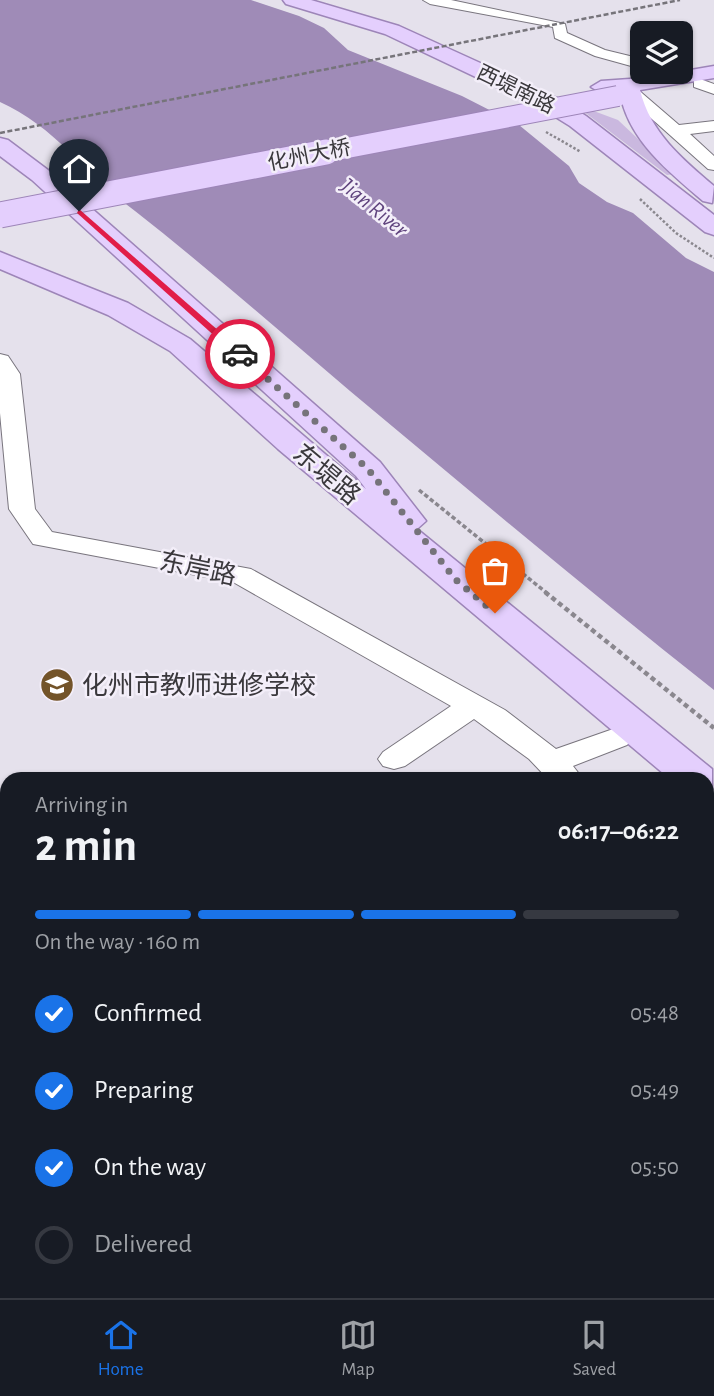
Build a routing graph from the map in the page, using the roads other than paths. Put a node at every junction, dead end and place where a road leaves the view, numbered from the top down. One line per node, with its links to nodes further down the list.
1 (430, 0): 4 (street)
2 (303, 1): 13 (main road, 西堤南路)
3 (709, 82): 4 (main road)
4 (627, 85): 6 (street); 10 (main road); 11 (main road, 化州大桥); 12 (main road, 化州大桥, bridge)
5 (714, 126): 6 (street)
6 (676, 131): 9 (street)
7 (0, 145): 19 (main road)
8 (0, 157): 16 (main road)
9 (714, 165)
10 (714, 197)
11 (0, 200)
12 (0, 215)
13 (714, 227)
14 (0, 260): 17 (main road, 东堤路)
15 (0, 271): 19 (main road, 东堤路)
16 (164, 308): 17 (main road); 19 (main road)
17 (131, 316): 19 (main road, 东堤路)
18 (0, 360): 20 (street, 东岸路)
19 (227, 375): 22 (main road, 东堤路); 26 (main road, 东堤路)
20 (10, 491): 21 (street, 东岸路)
21 (473, 705): 23 (street); 24 (street, 东岸路)
22 (616, 738): 24 (street); 25 (main road, 东堤路)
23 (394, 759)
24 (559, 771)
25 (656, 772)
26 (689, 772)

